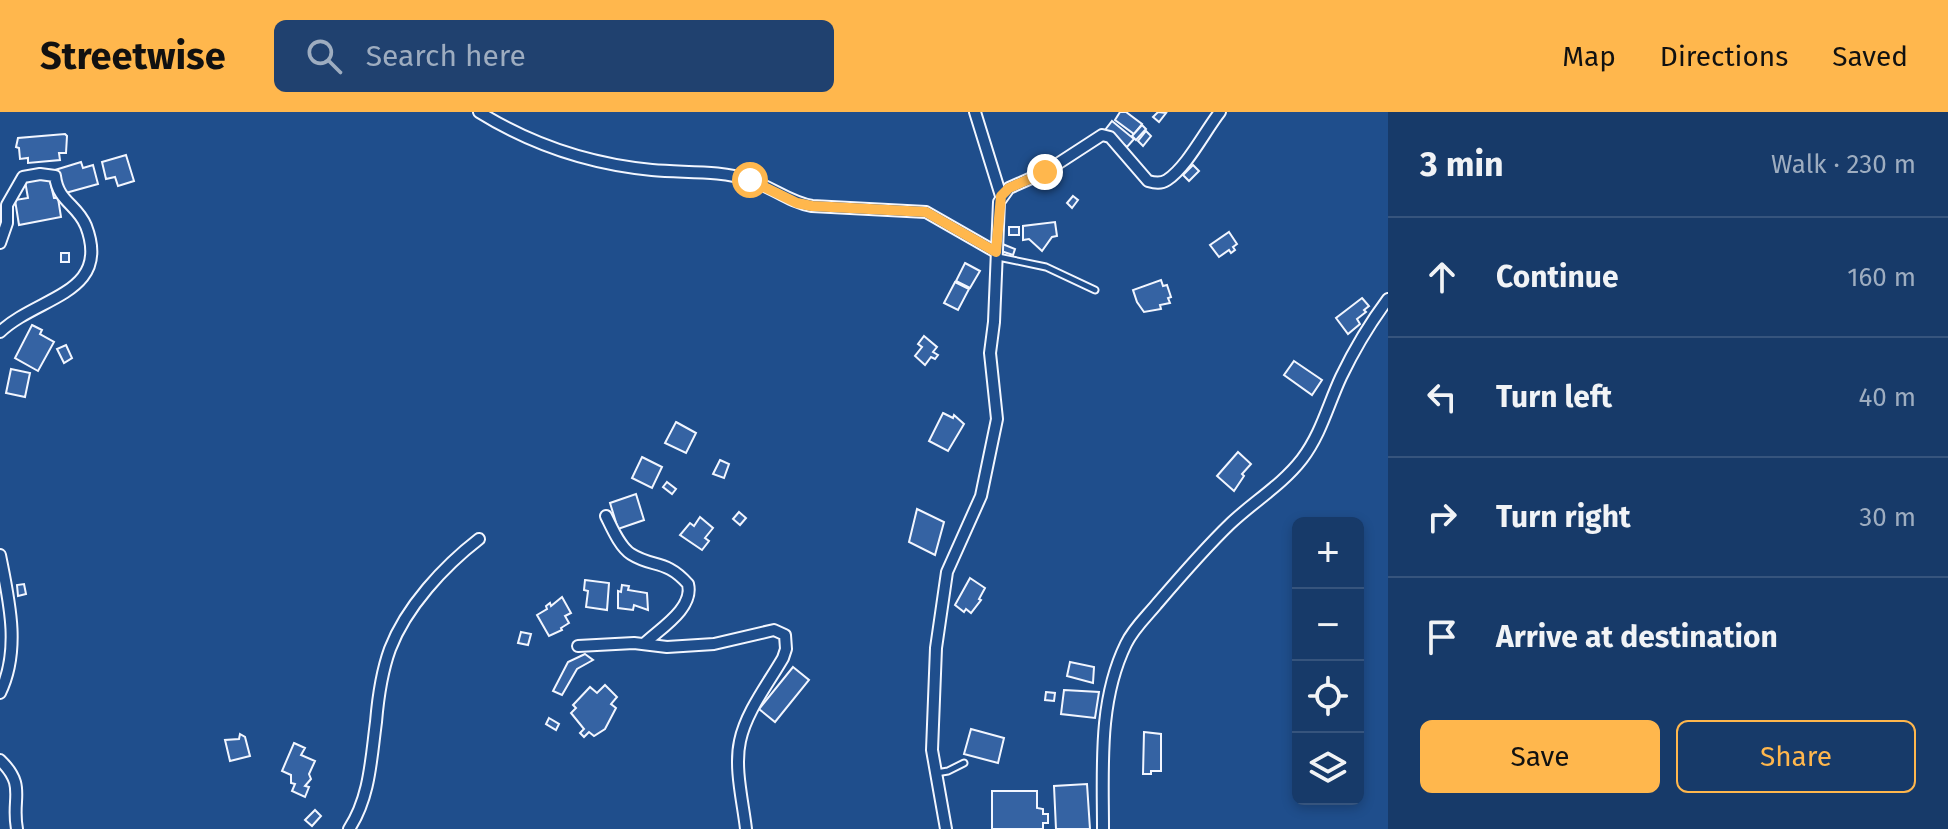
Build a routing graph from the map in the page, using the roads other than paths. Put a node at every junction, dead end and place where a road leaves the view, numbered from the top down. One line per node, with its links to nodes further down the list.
1 (479, 112): 6 (street)
2 (975, 112): 4 (street)
3 (1220, 112): 4 (street)
4 (1001, 196): 6 (street)
5 (0, 243): 9 (street)
6 (996, 254): 7 (lane); 18 (street)
7 (1095, 290)
8 (1388, 299): 23 (street)
9 (0, 332)
10 (606, 516): 13 (street)
11 (479, 539): 20 (street)
12 (0, 555): 15 (street)
13 (645, 643): 14 (street); 21 (street)
14 (578, 646)
15 (0, 693)
16 (0, 760): 19 (street)
17 (964, 763): 18 (lane)
18 (936, 773): 22 (street)
19 (17, 829)
20 (349, 829)
21 (746, 829)
22 (946, 829)
23 (1103, 829)

